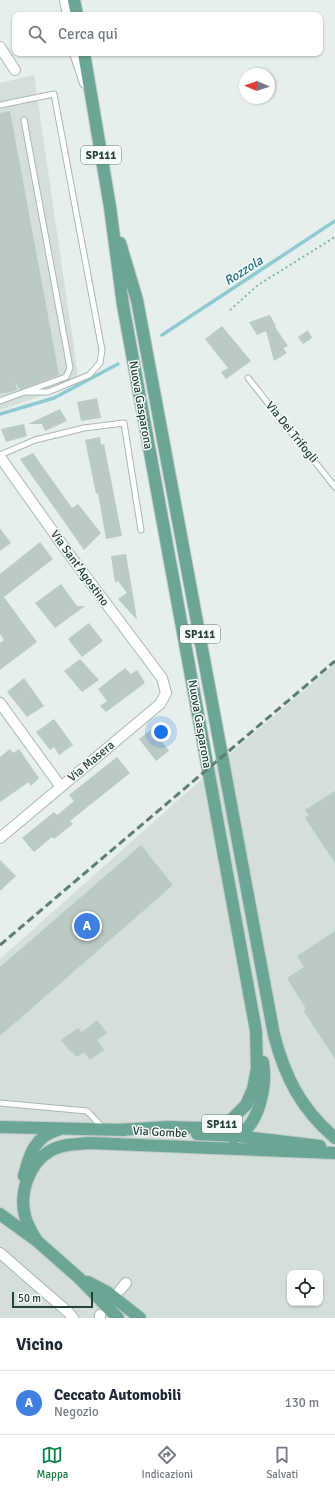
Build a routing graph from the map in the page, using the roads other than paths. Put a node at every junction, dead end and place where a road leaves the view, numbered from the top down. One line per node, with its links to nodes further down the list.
1 (65, 0): 3 (street)
2 (74, 0): 4 (main road)
3 (67, 12)
4 (76, 12)
5 (0, 47): 8 (street)
6 (76, 56): 9 (street)
7 (84, 56): 9 (main road, Nuova Gasparona / SP111)
8 (15, 70)
9 (92, 102): 12 (main road, Nuova Gasparona / SP111)
10 (0, 105): 14 (lane)
11 (24, 120): 14 (lane)
12 (110, 207): 23 (main road, Nuova Gasparona / SP111); 30 (main road, Nuova Gasparona / SP111)
13 (248, 378): 17 (lane, Via Dei Trifogli)
14 (26, 392): 15 (lane)
15 (0, 401)
16 (0, 456): 18 (lane); 19 (street, Via Sant'Agostino)
17 (335, 487)
18 (141, 530)
19 (162, 678): 21 (street, Via Masera)
20 (0, 703): 21 (street)
21 (61, 787): 22 (street, Via Masera)
22 (0, 838)
23 (256, 1032): 28 (main road, Nuova Gasparona / SP111); 29 (main road, SP111)
24 (0, 1103): 27 (lane)
25 (0, 1127): 26 (main road, Via Gombe)
26 (61, 1129): 27 (main road, Via Gombe); 34 (main road)
27 (104, 1130): 28 (main road, Via Gombe)
28 (117, 1130): 29 (main road, Via Gombe)
29 (237, 1136): 31 (main road); 32 (main road, Via Gombe)
30 (335, 1138)
31 (188, 1147): 33 (main road); 34 (main road)
32 (335, 1149)
33 (335, 1153)
34 (23, 1198): 36 (main road)
35 (0, 1214): 36 (main road)
36 (36, 1241): 38 (main road)
37 (0, 1253): 39 (street)
38 (79, 1278): 40 (main road); 41 (main road)
39 (73, 1318)
40 (118, 1318)
41 (140, 1318)

